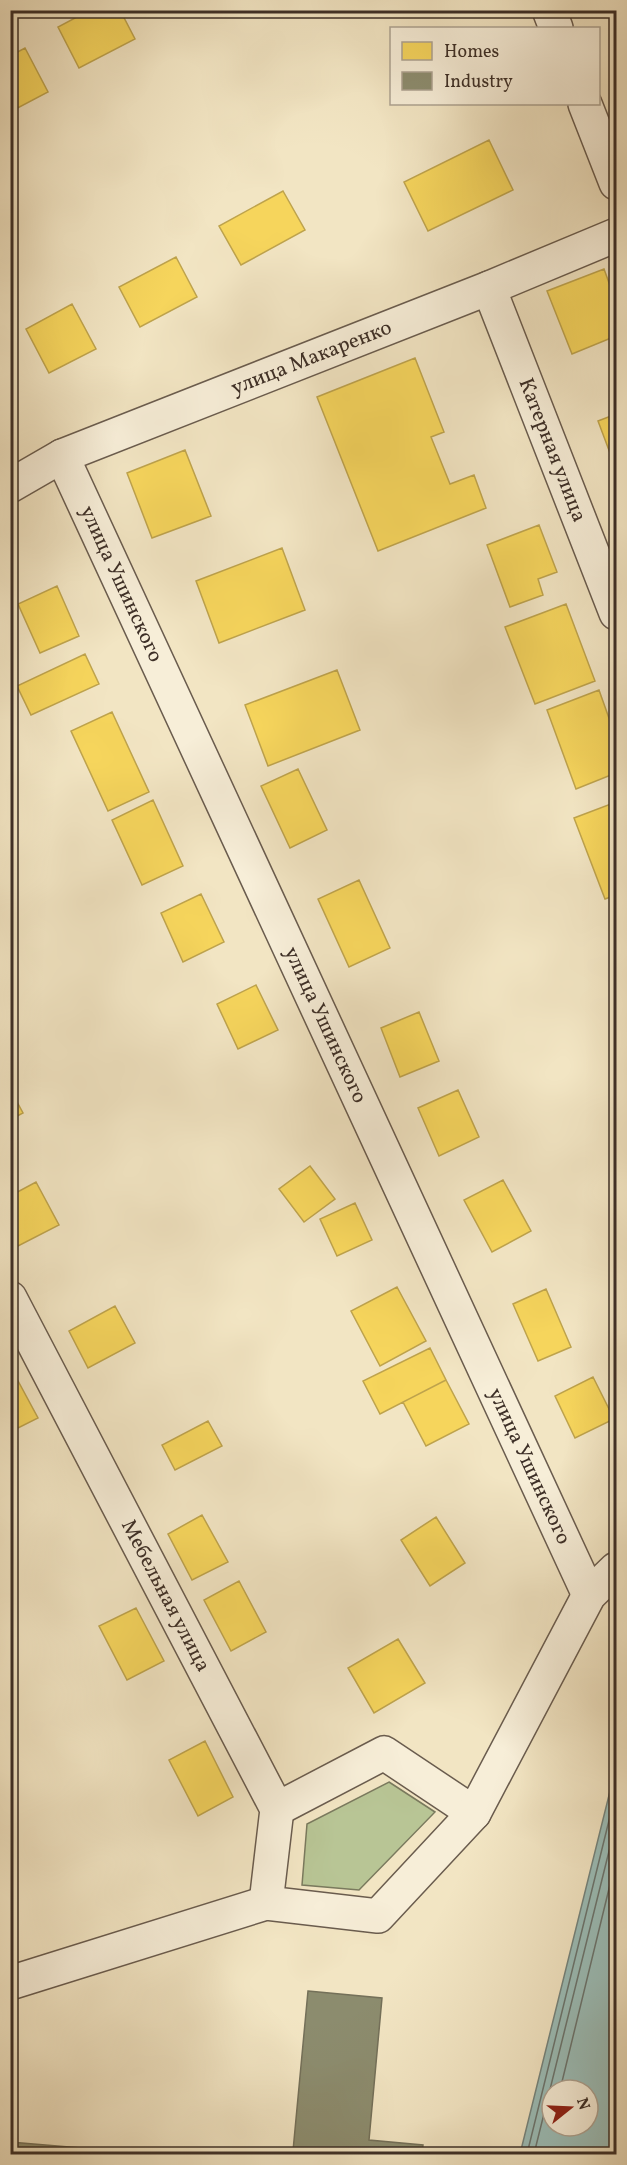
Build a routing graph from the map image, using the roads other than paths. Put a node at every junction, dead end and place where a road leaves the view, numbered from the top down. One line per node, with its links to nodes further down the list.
1 (549, 10): 2 (street)
2 (556, 27)
3 (585, 105): 4 (street)
4 (616, 183)
5 (616, 235): 6 (street, улица Макаренко)
6 (489, 288): 7 (street, улица Макаренко); 9 (street, Катерная улица)
7 (62, 456): 8 (street, улица Макаренко); 12 (street, улица Ушинского)
8 (10, 486)
9 (616, 614)
10 (10, 1298): 13 (street, Мебельная улица)
11 (616, 1569): 12 (street)
12 (589, 1595): 14 (street)
13 (277, 1809): 14 (street); 15 (street)
14 (474, 1813): 15 (street)
15 (266, 1903): 16 (street)
16 (10, 1983)

